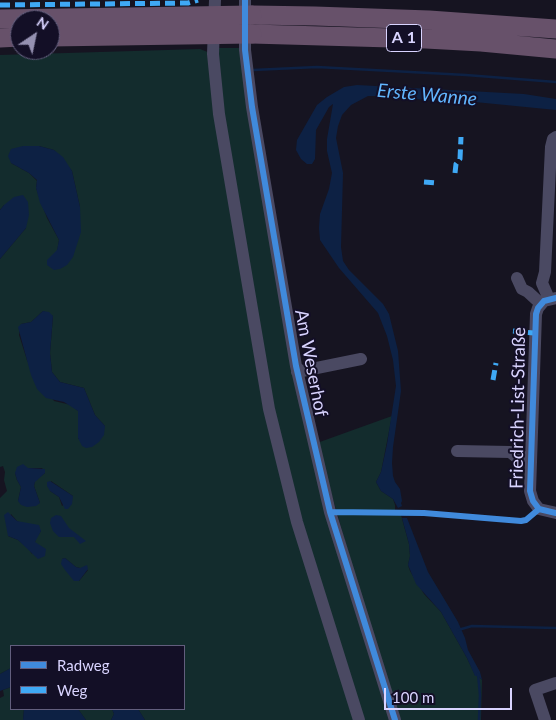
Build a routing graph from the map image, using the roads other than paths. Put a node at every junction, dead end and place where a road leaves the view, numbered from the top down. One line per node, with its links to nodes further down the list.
1 (215, 0): 17 (street)
2 (247, 6): 3 (highway, A 1, bridge); 4 (highway, A 1); 12 (street, Am Weserhof)
3 (0, 19)
4 (556, 29)
5 (60, 37): 6 (highway, A 1, bridge)
6 (556, 49)
7 (556, 138): 8 (street)
8 (550, 272): 10 (street)
9 (517, 278): 10 (street)
10 (549, 300): 14 (street, Friedrich-List-Straße)
11 (361, 359): 12 (street)
12 (297, 372): 18 (street, Am Weserhof)
13 (457, 451): 14 (street)
14 (531, 457): 15 (street, Friedrich-List-Straße)
15 (556, 513)
16 (556, 683): 19 (street)
17 (359, 720)
18 (395, 720)
19 (544, 720)

